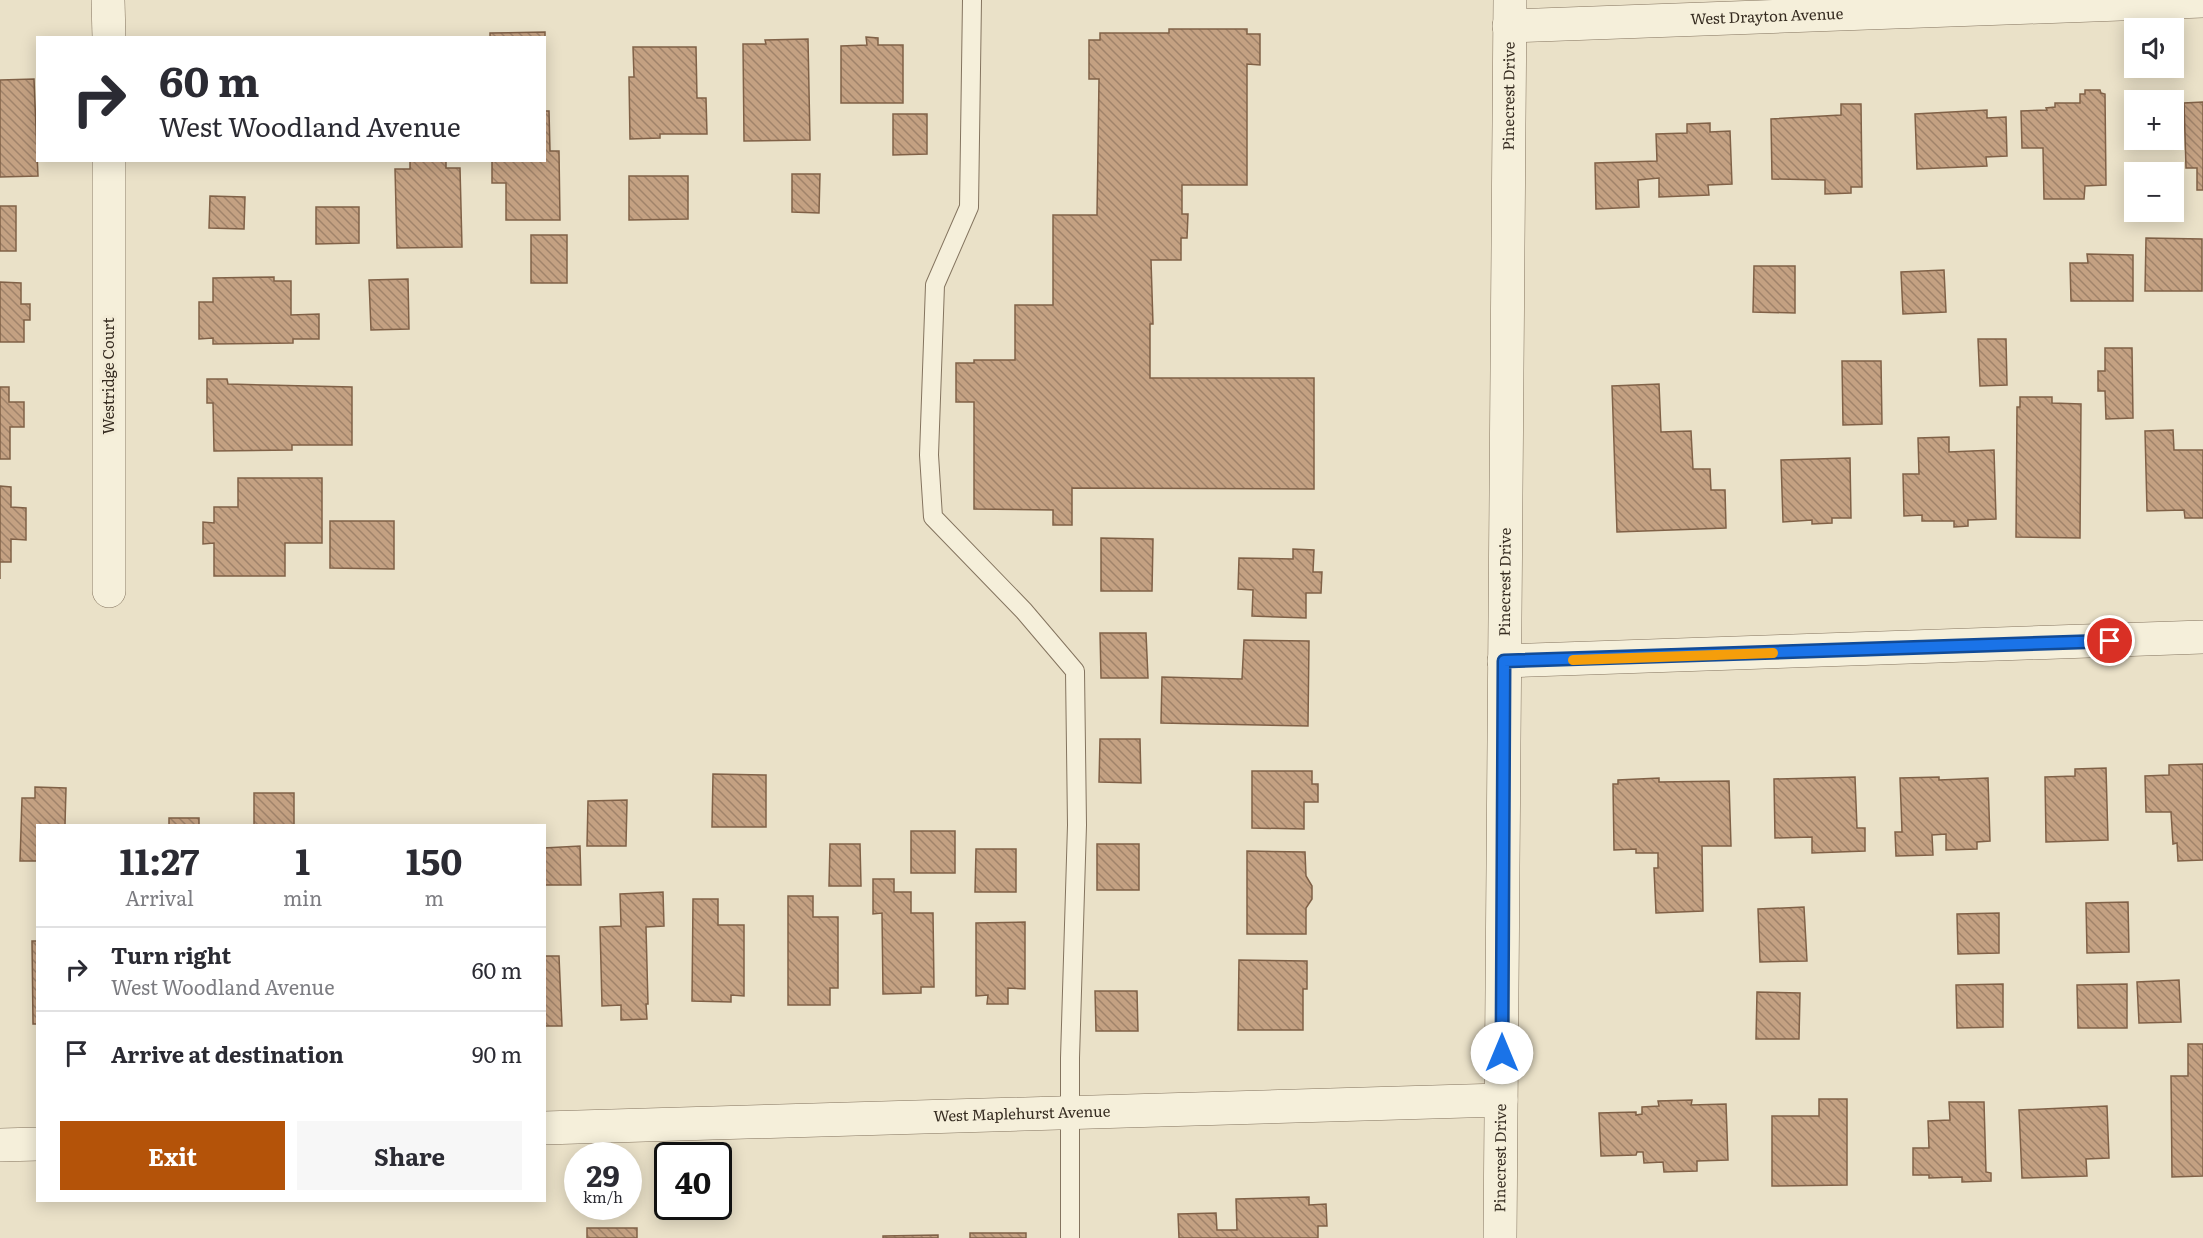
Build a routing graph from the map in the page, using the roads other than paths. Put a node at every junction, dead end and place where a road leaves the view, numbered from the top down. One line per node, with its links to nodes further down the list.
1 (108, 0): 5 (street)
2 (972, 0): 11 (lane)
3 (2203, 2): 4 (street, West Drayton Avenue)
4 (1509, 13): 9 (street, Pinecrest Drive)
5 (109, 36)
6 (109, 162): 7 (street, Westridge Court)
7 (109, 591)
8 (2203, 637): 9 (street)
9 (1504, 661): 10 (street, Pinecrest Drive)
10 (1501, 1100): 11 (street, West Maplehurst Avenue); 16 (street, Pinecrest Drive)
11 (1070, 1111): 12 (street, West Maplehurst Avenue); 15 (lane)
12 (546, 1128)
13 (36, 1144): 14 (street)
14 (0, 1145)
15 (1070, 1238)
16 (1500, 1238)

